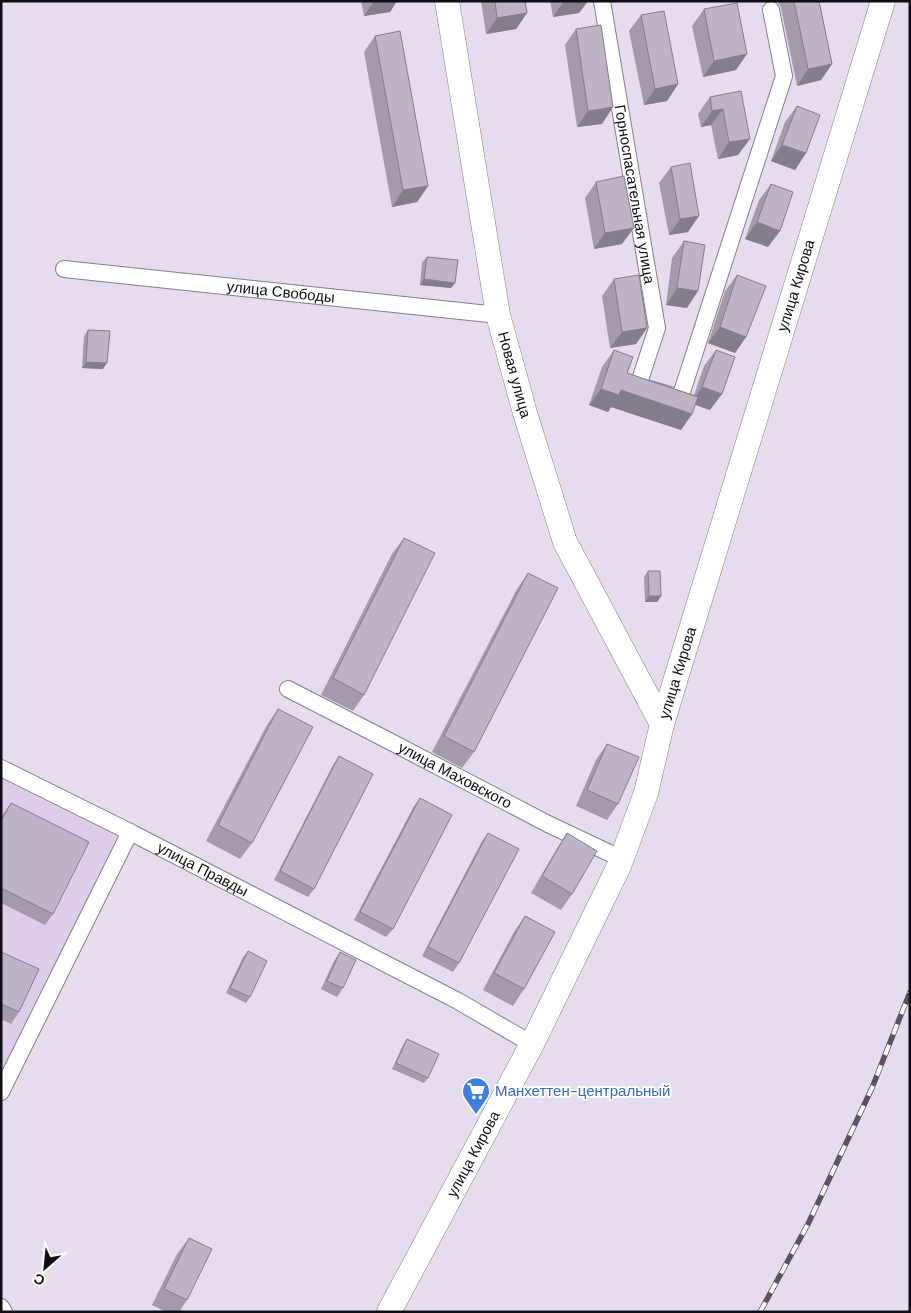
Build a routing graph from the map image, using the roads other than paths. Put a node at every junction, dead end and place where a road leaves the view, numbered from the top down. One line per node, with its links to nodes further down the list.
1 (447, 1): 6 (main road, Новая улица)
2 (602, 1): 4 (street, Горноспасательная улица)
3 (883, 1): 8 (main road, улица Кирова)
4 (771, 10)
5 (64, 268): 6 (street, улица Свободы)
6 (498, 314): 8 (main road, Новая улица)
7 (288, 689): 11 (street, улица Маховского)
8 (662, 724): 11 (main road, улица Кирова)
9 (1, 768): 10 (street, улица Правды)
10 (130, 832): 12 (street, улица Правды); 13 (street)
11 (622, 859): 12 (main road, улица Кирова)
12 (532, 1044): 16 (main road, улица Кирова)
13 (1, 1092)
14 (1, 1307): 15 (street)
15 (4, 1312)
16 (389, 1312)

